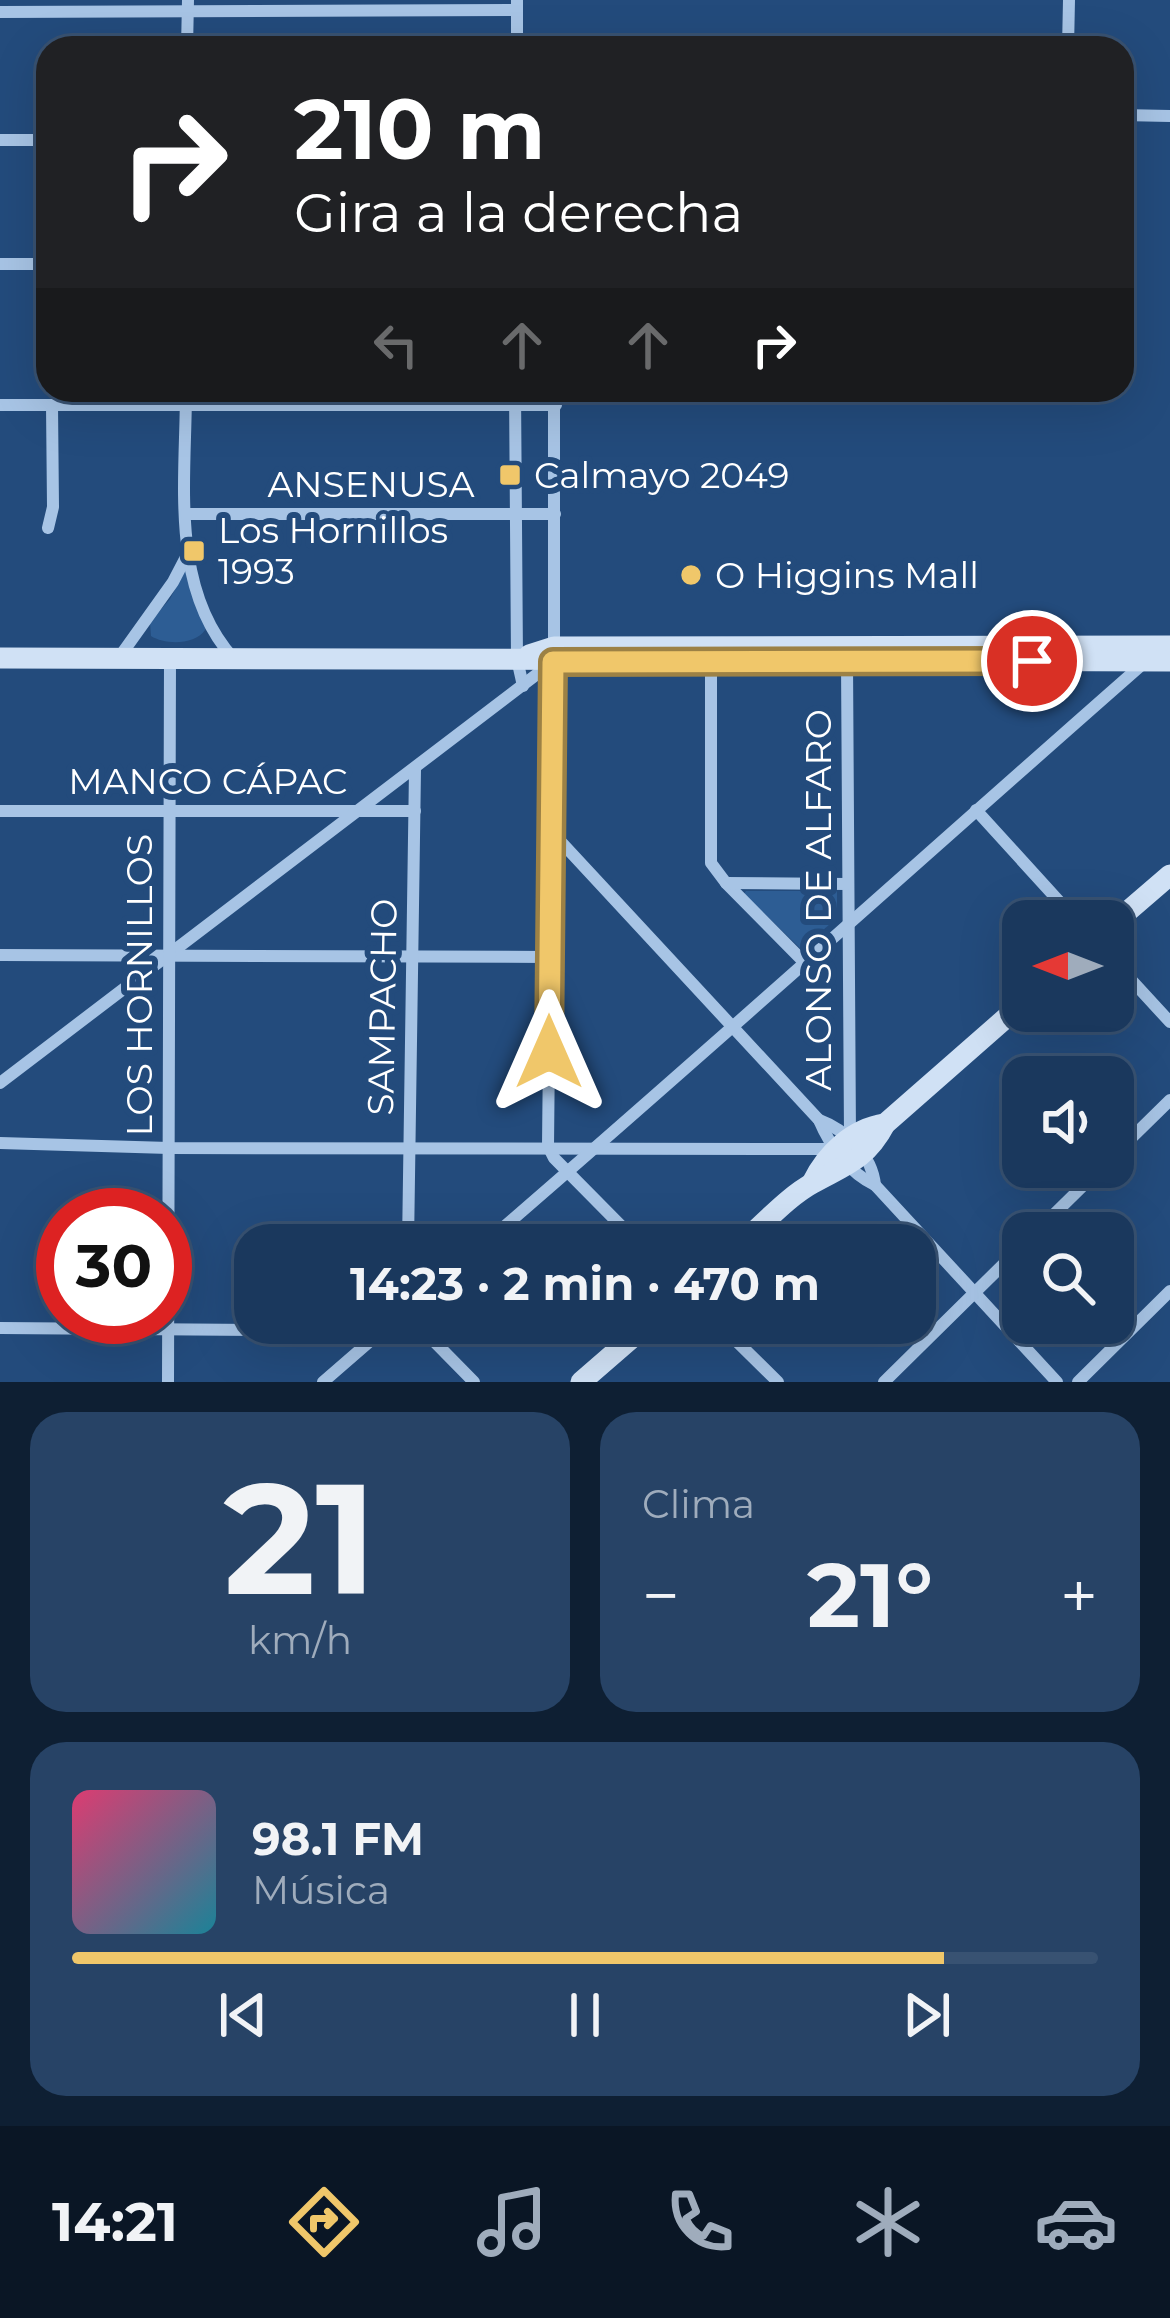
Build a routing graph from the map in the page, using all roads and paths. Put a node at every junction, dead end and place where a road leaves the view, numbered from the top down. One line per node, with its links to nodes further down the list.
1 (1069, 0): 6 (street)
2 (518, 5): 3 (street); 5 (street)
3 (188, 6): 4 (street)
4 (0, 12)
5 (517, 36)
6 (1068, 36)
7 (1134, 115): 8 (street)
8 (1170, 116)
9 (0, 140): 10 (street)
10 (36, 140)
11 (0, 264): 12 (street)
12 (36, 264)
13 (102, 402): 18 (street)
14 (186, 402): 19 (street)
15 (515, 402): 20 (street)
16 (555, 402): 21 (street)
17 (0, 405): 18 (street)
18 (52, 405): 22 (street)
19 (186, 514): 20 (street, ANSENUSA); 23 (street)
20 (516, 514): 21 (street, ANSENUSA); 33 (street)
21 (555, 514): 27 (street)
22 (48, 528)
23 (186, 557): 24 (street); 25 (street)
24 (142, 622): 29 (street); 30 (street, LOS HORNILLOS)
25 (212, 631): 31 (street); 32 (street)
26 (1170, 646): 27 (main road)
27 (554, 655): 33 (main road); 36 (main road); 38 (street); 45 (street)
28 (0, 658): 29 (main road)
29 (118, 659): 30 (main road)
30 (164, 659): 31 (main road); 43 (street, LOS HORNILLOS)
31 (194, 659): 32 (main road)
32 (235, 659): 33 (main road)
33 (517, 659): 38 (street)
34 (1146, 661): 35 (main road); 37 (main road); 42 (street)
35 (1170, 661)
36 (711, 662): 37 (main road); 47 (street)
37 (847, 662): 48 (street, ALONSO DE ALFARO)
38 (524, 686): 39 (street)
39 (415, 770): 41 (street, SAMPACHO); 44 (street)
40 (0, 811): 43 (street, MANCO CÁPAC)
41 (415, 811): 44 (street, MANCO CÁPAC); 53 (street, SAMPACHO)
42 (976, 811): 49 (street); 51 (street)
43 (170, 812): 44 (street, MANCO CÁPAC); 55 (street, LOS HORNILLOS)
44 (358, 812): 55 (street)
45 (550, 830): 54 (street); 60 (street)
46 (1170, 875): 50 (main road)
47 (726, 883): 48 (street); 56 (street)
48 (848, 884): 51 (street, ALONSO DE ALFARO)
49 (1058, 900)
50 (1134, 906)
51 (848, 923): 56 (street); 69 (street, ALONSO DE ALFARO)
52 (0, 955): 55 (street)
53 (413, 956): 54 (street); 55 (street); 65 (street, SAMPACHO)
54 (549, 957): 66 (street)
55 (169, 958): 61 (street); 68 (street, LOS HORNILLOS)
56 (804, 962): 60 (street)
57 (1134, 983): 59 (street)
58 (1002, 1021): 69 (main road)
59 (1170, 1022)
60 (736, 1028): 67 (street); 69 (street)
61 (0, 1083)
62 (1170, 1100): 63 (street)
63 (1134, 1135)
64 (0, 1143): 68 (street)
65 (410, 1146): 66 (street); 68 (street); 74 (street, SAMPACHO)
66 (548, 1146): 67 (street); 70 (street)
67 (602, 1146): 69 (street); 70 (street)
68 (169, 1148): 71 (street, LOS HORNILLOS)
69 (849, 1151): 77 (main road); 80 (street)
70 (568, 1172): 75 (street); 76 (street)
71 (169, 1188)
72 (1081, 1188): 73 (street)
73 (1056, 1212)
74 (408, 1224)
75 (507, 1224)
76 (619, 1224)
77 (764, 1224)
78 (1002, 1266): 80 (street)
79 (1170, 1291): 97 (street)
80 (975, 1292): 90 (street); 96 (street)
81 (0, 1328): 82 (street)
82 (36, 1328)
83 (234, 1328): 84 (street)
84 (192, 1329)
85 (169, 1344): 91 (street, LOS HORNILLOS)
86 (367, 1344): 92 (street)
87 (437, 1344): 93 (street)
88 (625, 1344): 94 (main road)
89 (739, 1344): 95 (street)
90 (890, 1380)
91 (168, 1382)
92 (323, 1382)
93 (475, 1382)
94 (581, 1382)
95 (778, 1382)
96 (1057, 1382)
97 (1078, 1382)

